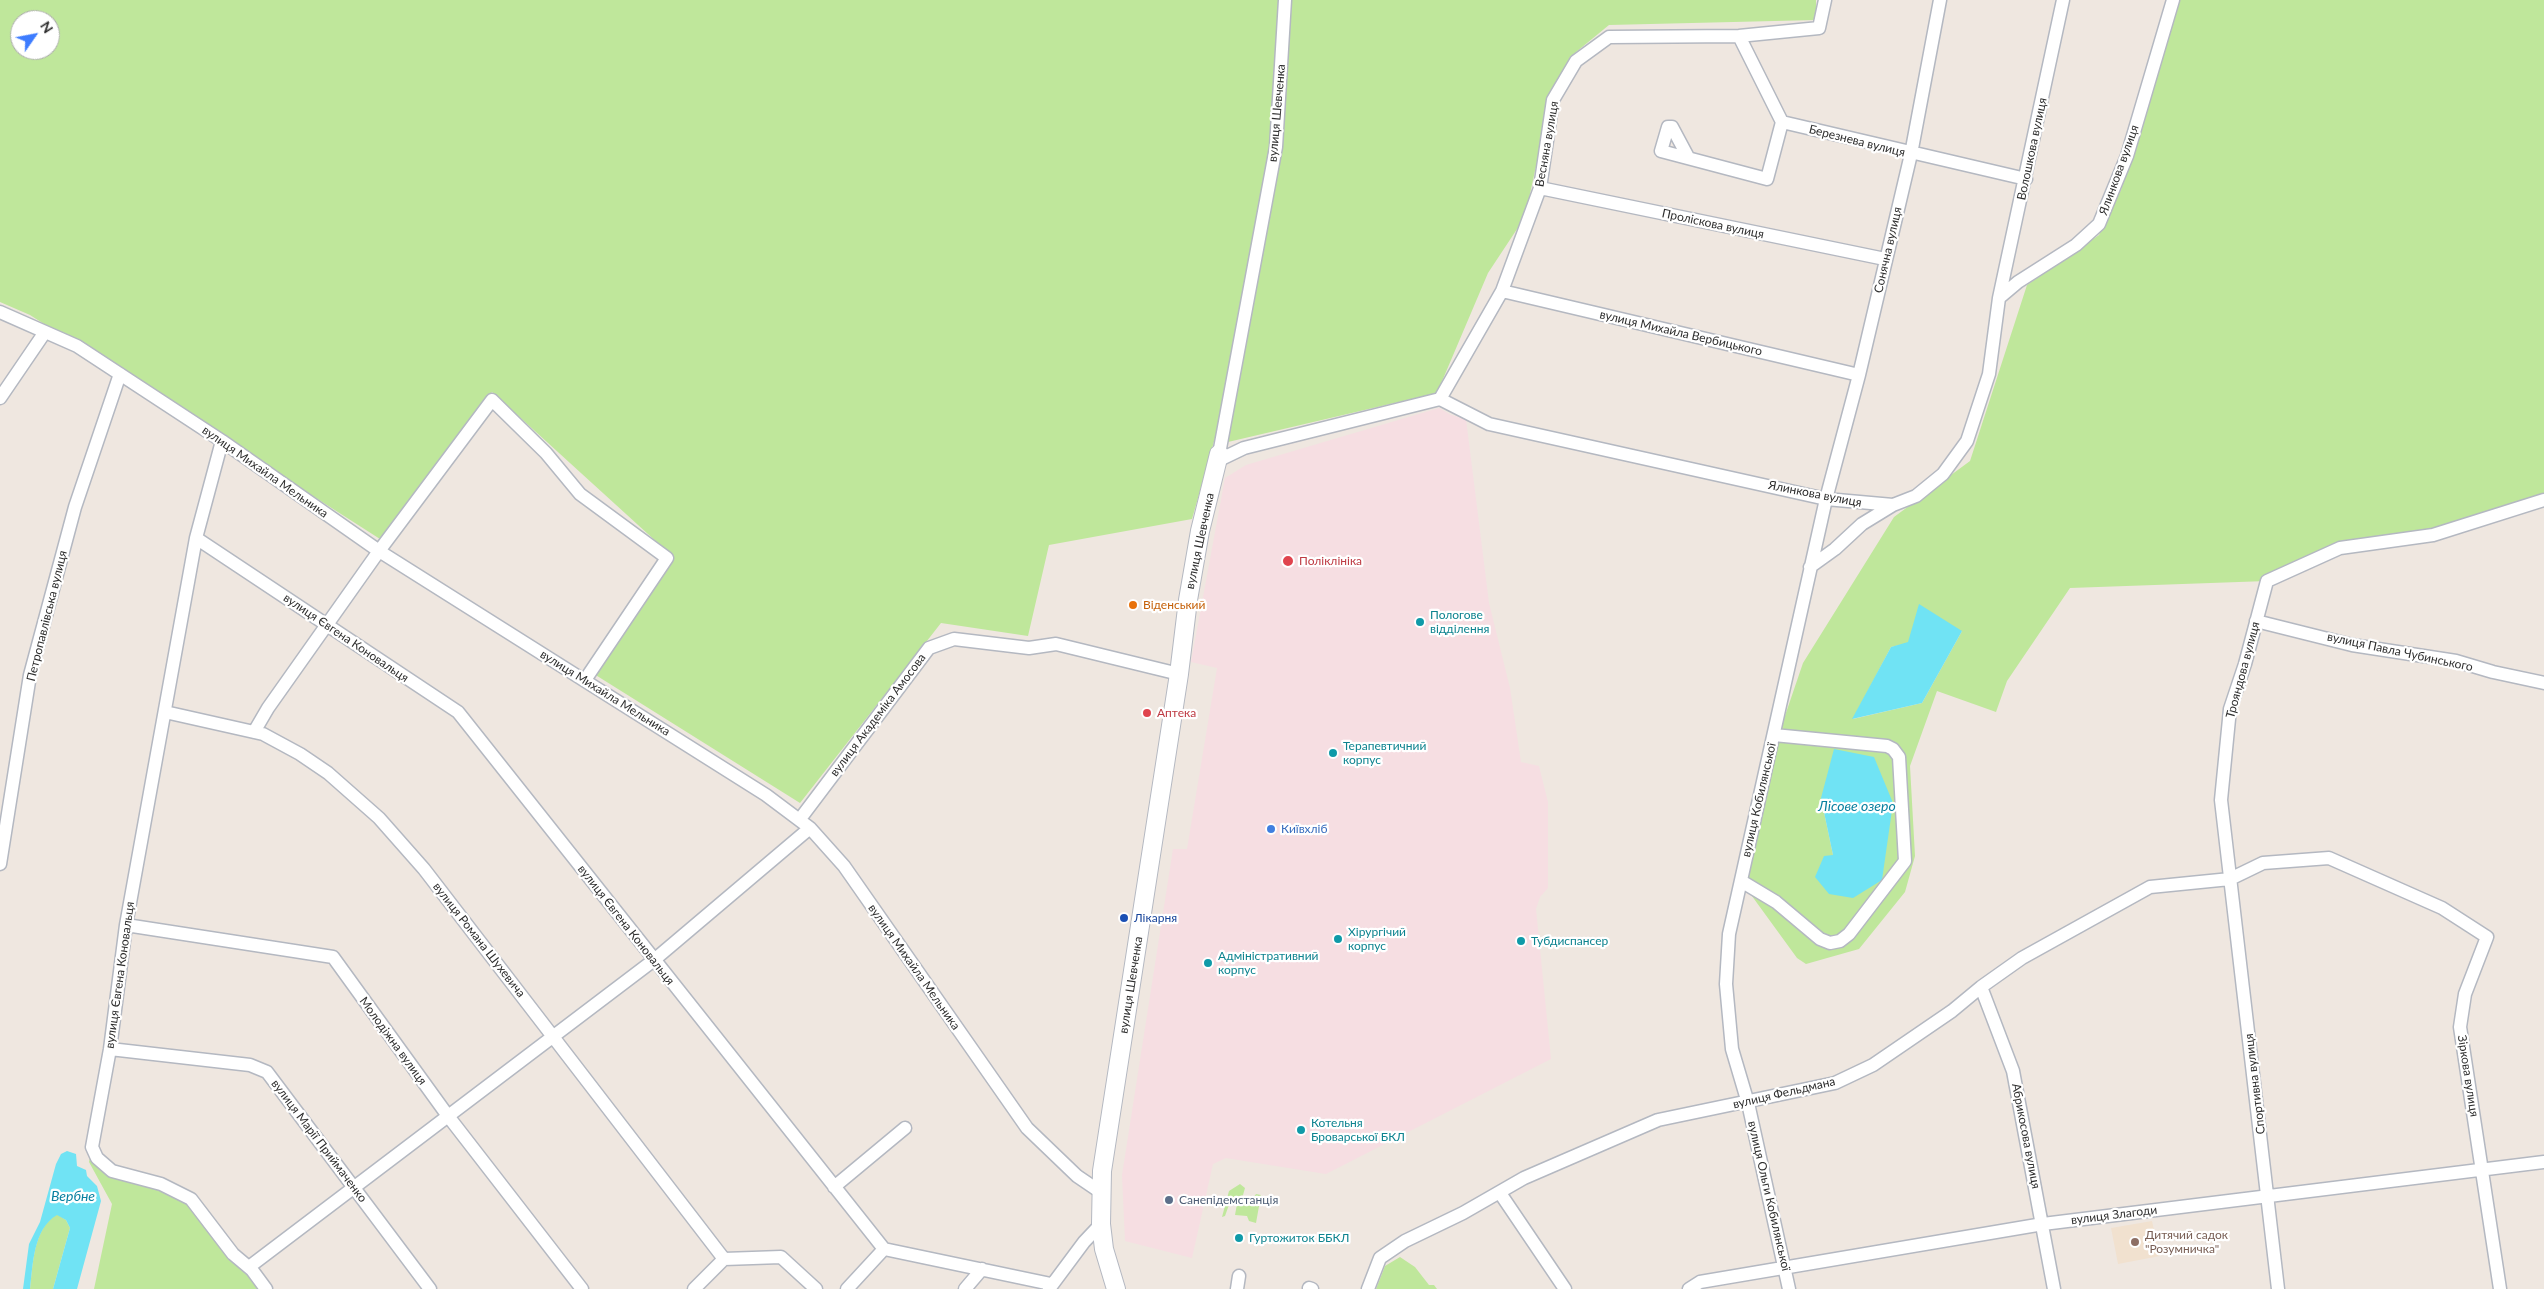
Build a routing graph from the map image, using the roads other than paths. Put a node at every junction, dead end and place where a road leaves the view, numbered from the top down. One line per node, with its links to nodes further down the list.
1 (1286, 0): 22 (street, вулиця Шевченка)
2 (1825, 0): 6 (street, Весняна вулиця)
3 (1940, 0): 8 (street, Сонячна вулиця)
4 (2063, 0): 10 (street, Волошкова вулиця)
5 (2173, 0): 14 (street, Ялинкова вулиця)
6 (1739, 36): 7 (street); 11 (street, Весняна вулиця)
7 (1782, 122): 8 (street, Березнева вулиця); 9 (street)
8 (1911, 154): 10 (street, Березнева вулиця); 12 (street, Сонячна вулиця)
9 (1688, 157)
10 (2026, 179): 14 (street, Волошкова вулиця)
11 (1540, 188): 12 (street, Проліскова вулиця); 13 (street, Весняна вулиця)
12 (1885, 259): 18 (street, Сонячна вулиця)
13 (1502, 291): 18 (street, вулиця Михайла Вербицького); 20 (street, Весняна вулиця)
14 (1999, 298): 25 (street, Ялинкова вулиця)
15 (0, 312): 16 (street, вулиця Михайла Мельника)
16 (45, 332): 17 (street, вулиця Михайла Мельника); 19 (street)
17 (120, 374): 21 (street, вулиця Михайла Мельника); 38 (street, Петропавлівська вулиця)
18 (1860, 375): 23 (street, Сонячна вулиця)
19 (0, 398)
20 (1440, 399): 22 (street); 23 (street, Ялинкова вулиця)
21 (222, 440): 26 (street, вулиця Євгена Коновальця); 27 (street, вулиця Михайла Мельника)
22 (1218, 457): 31 (street, вулиця Шевченка)
23 (1826, 498): 25 (street, Ялинкова вулиця); 28 (street, вулиця Кобилянської)
24 (2544, 500): 29 (street, Трояндова вулиця)
25 (1893, 505): 28 (street)
26 (196, 538): 30 (street, вулиця Євгена Коновальця); 34 (street, вулиця Євгена Коновальця)
27 (379, 552): 30 (street); 32 (street, вулиця Михайла Мельника); 32 (street)
28 (1810, 567): 36 (street, вулиця Кобилянської)
29 (2256, 620): 33 (street, вулиця Павла Чубинського); 39 (street, Трояндова вулиця)
30 (327, 625): 35 (street); 42 (street, вулиця Євгена Коновальця)
31 (1179, 674): 37 (street, вулиця Академіка Амосова); 53 (street, вулиця Шевченка)
32 (585, 680): 37 (street, вулиця Михайла Мельника)
33 (2544, 683)
34 (165, 712): 35 (street, вулиця Романа Шухевича); 41 (street, вулиця Євгена Коновальця)
35 (254, 732): 44 (street, вулиця Романа Шухевича)
36 (1774, 735): 40 (street, вулиця Кобилянської); 40 (street)
37 (805, 824): 42 (street, вулиця Академіка Амосова); 53 (street, вулиця Михайла Мельника)
38 (0, 864)
39 (2230, 879): 43 (street, вулиця Фельдмана); 50 (street, Зіркова вулиця); 55 (street, Спортивна вулиця)
40 (1740, 881): 46 (street, вулиця Кобилянської)
41 (126, 925): 45 (street, вулиця Євгена Коновальця); 47 (street, Молодіжна вулиця)
42 (654, 960): 44 (street, вулиця Академіка Амосова); 51 (street, вулиця Євгена Коновальця)
43 (1981, 987): 46 (street, вулиця Фельдмана); 57 (street, Абрикосова вулиця)
44 (552, 1036): 47 (street, вулиця Академіка Амосова); 59 (street, вулиця Романа Шухевича)
45 (110, 1049): 52 (street, вулиця Марії Приймаченко); 60 (street, вулиця Євгена Коновальця)
46 (1748, 1103): 54 (street, вулиця Фельдмана); 61 (street, вулиця Ольги Кобилянської)
47 (448, 1116): 52 (street, вулиця Академіка Амосова); 67 (street, Молодіжна вулиця)
48 (905, 1128): 51 (street)
49 (2544, 1162): 50 (street, вулиця Злагоди)
50 (2483, 1169): 55 (street, вулиця Злагоди); 80 (street, Зіркова вулиця)
51 (834, 1186): 58 (street, вулиця Євгена Коновальця)
52 (353, 1187): 60 (street, вулиця Академіка Амосова); 66 (street, вулиця Марії Приймаченко)
53 (1102, 1193): 56 (street, вулиця Шевченка)
54 (1500, 1193): 74 (street, вулиця Фельдмана); 75 (street)
55 (2268, 1197): 57 (street, вулиця Злагоди); 79 (street, Спортивна вулиця)
56 (1100, 1224): 64 (street); 72 (street, вулиця Шевченка)
57 (2043, 1224): 61 (street, вулиця Злагоди); 78 (street, Абрикосова вулиця)
58 (884, 1249): 62 (street); 70 (street)
59 (724, 1259): 68 (street); 69 (street)
60 (248, 1266): 65 (street)
61 (1785, 1268): 76 (street, вулиця Злагоди); 77 (street, вулиця Ольги Кобилянської)
62 (982, 1269): 64 (street); 71 (street)
63 (1239, 1276): 73 (street)
64 (1050, 1286)
65 (266, 1289)
66 (430, 1289)
67 (582, 1289)
68 (694, 1289)
69 (816, 1289)
70 (847, 1289)
71 (965, 1289)
72 (1116, 1289)
73 (1237, 1289)
74 (1368, 1289)
75 (1565, 1289)
76 (1689, 1289)
77 (1789, 1289)
78 (2054, 1289)
79 (2278, 1289)
80 (2500, 1289)

